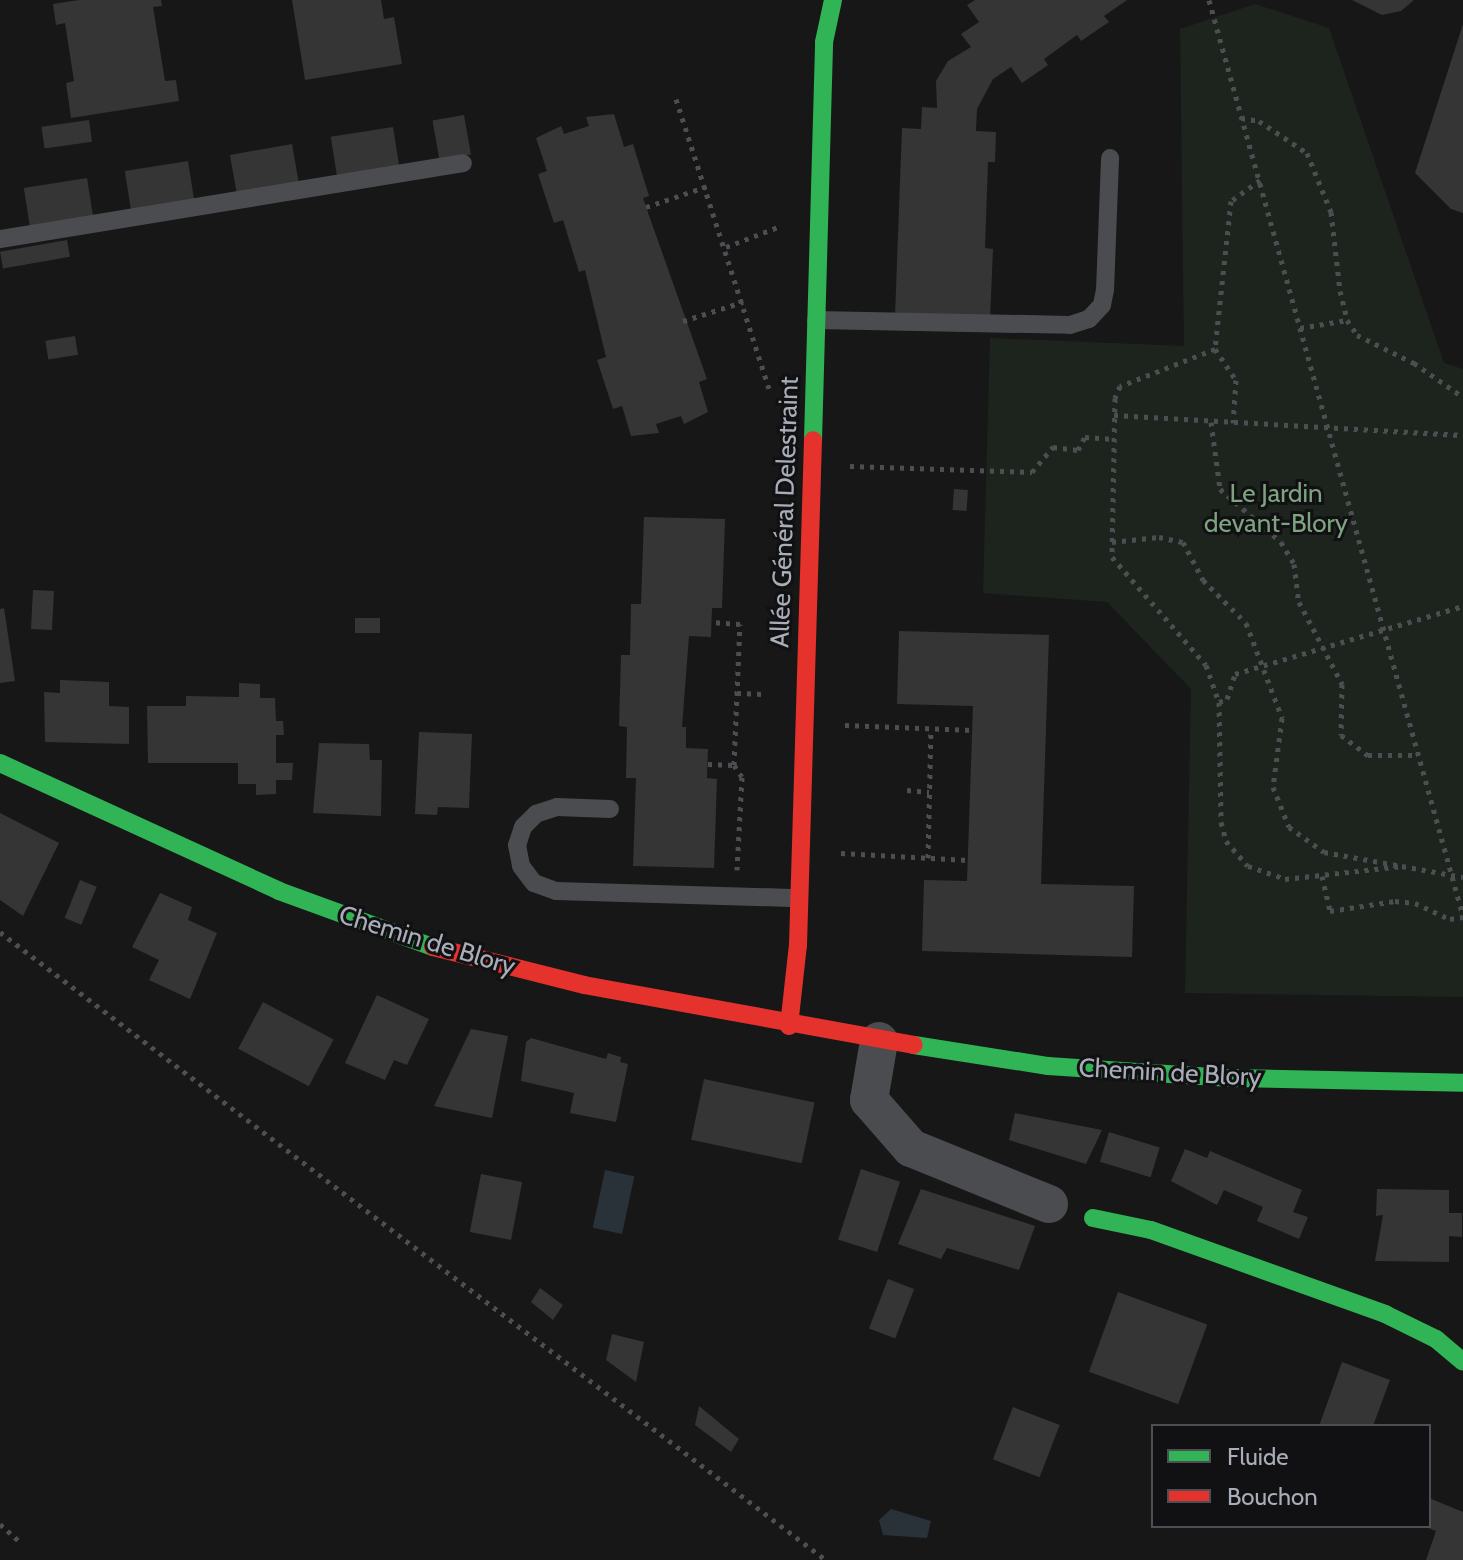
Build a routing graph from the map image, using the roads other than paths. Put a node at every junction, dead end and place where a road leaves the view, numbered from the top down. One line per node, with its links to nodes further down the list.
1 (833, 0): 5 (street, Allée Général Delestraint)
2 (1110, 158): 5 (lane)
3 (463, 163): 4 (lane)
4 (0, 239)
5 (816, 320): 8 (street, Allée Général Delestraint)
6 (0, 763): 9 (street, Chemin de Blory)
7 (610, 809): 8 (lane)
8 (799, 898): 9 (street, Allée Général Delestraint)
9 (789, 1026): 10 (street, Chemin de Blory)
10 (879, 1041): 11 (street, Chemin de Blory); 12 (street)
11 (1463, 1083)
12 (1049, 1204)
13 (1093, 1218): 14 (street)
14 (1463, 1362)

